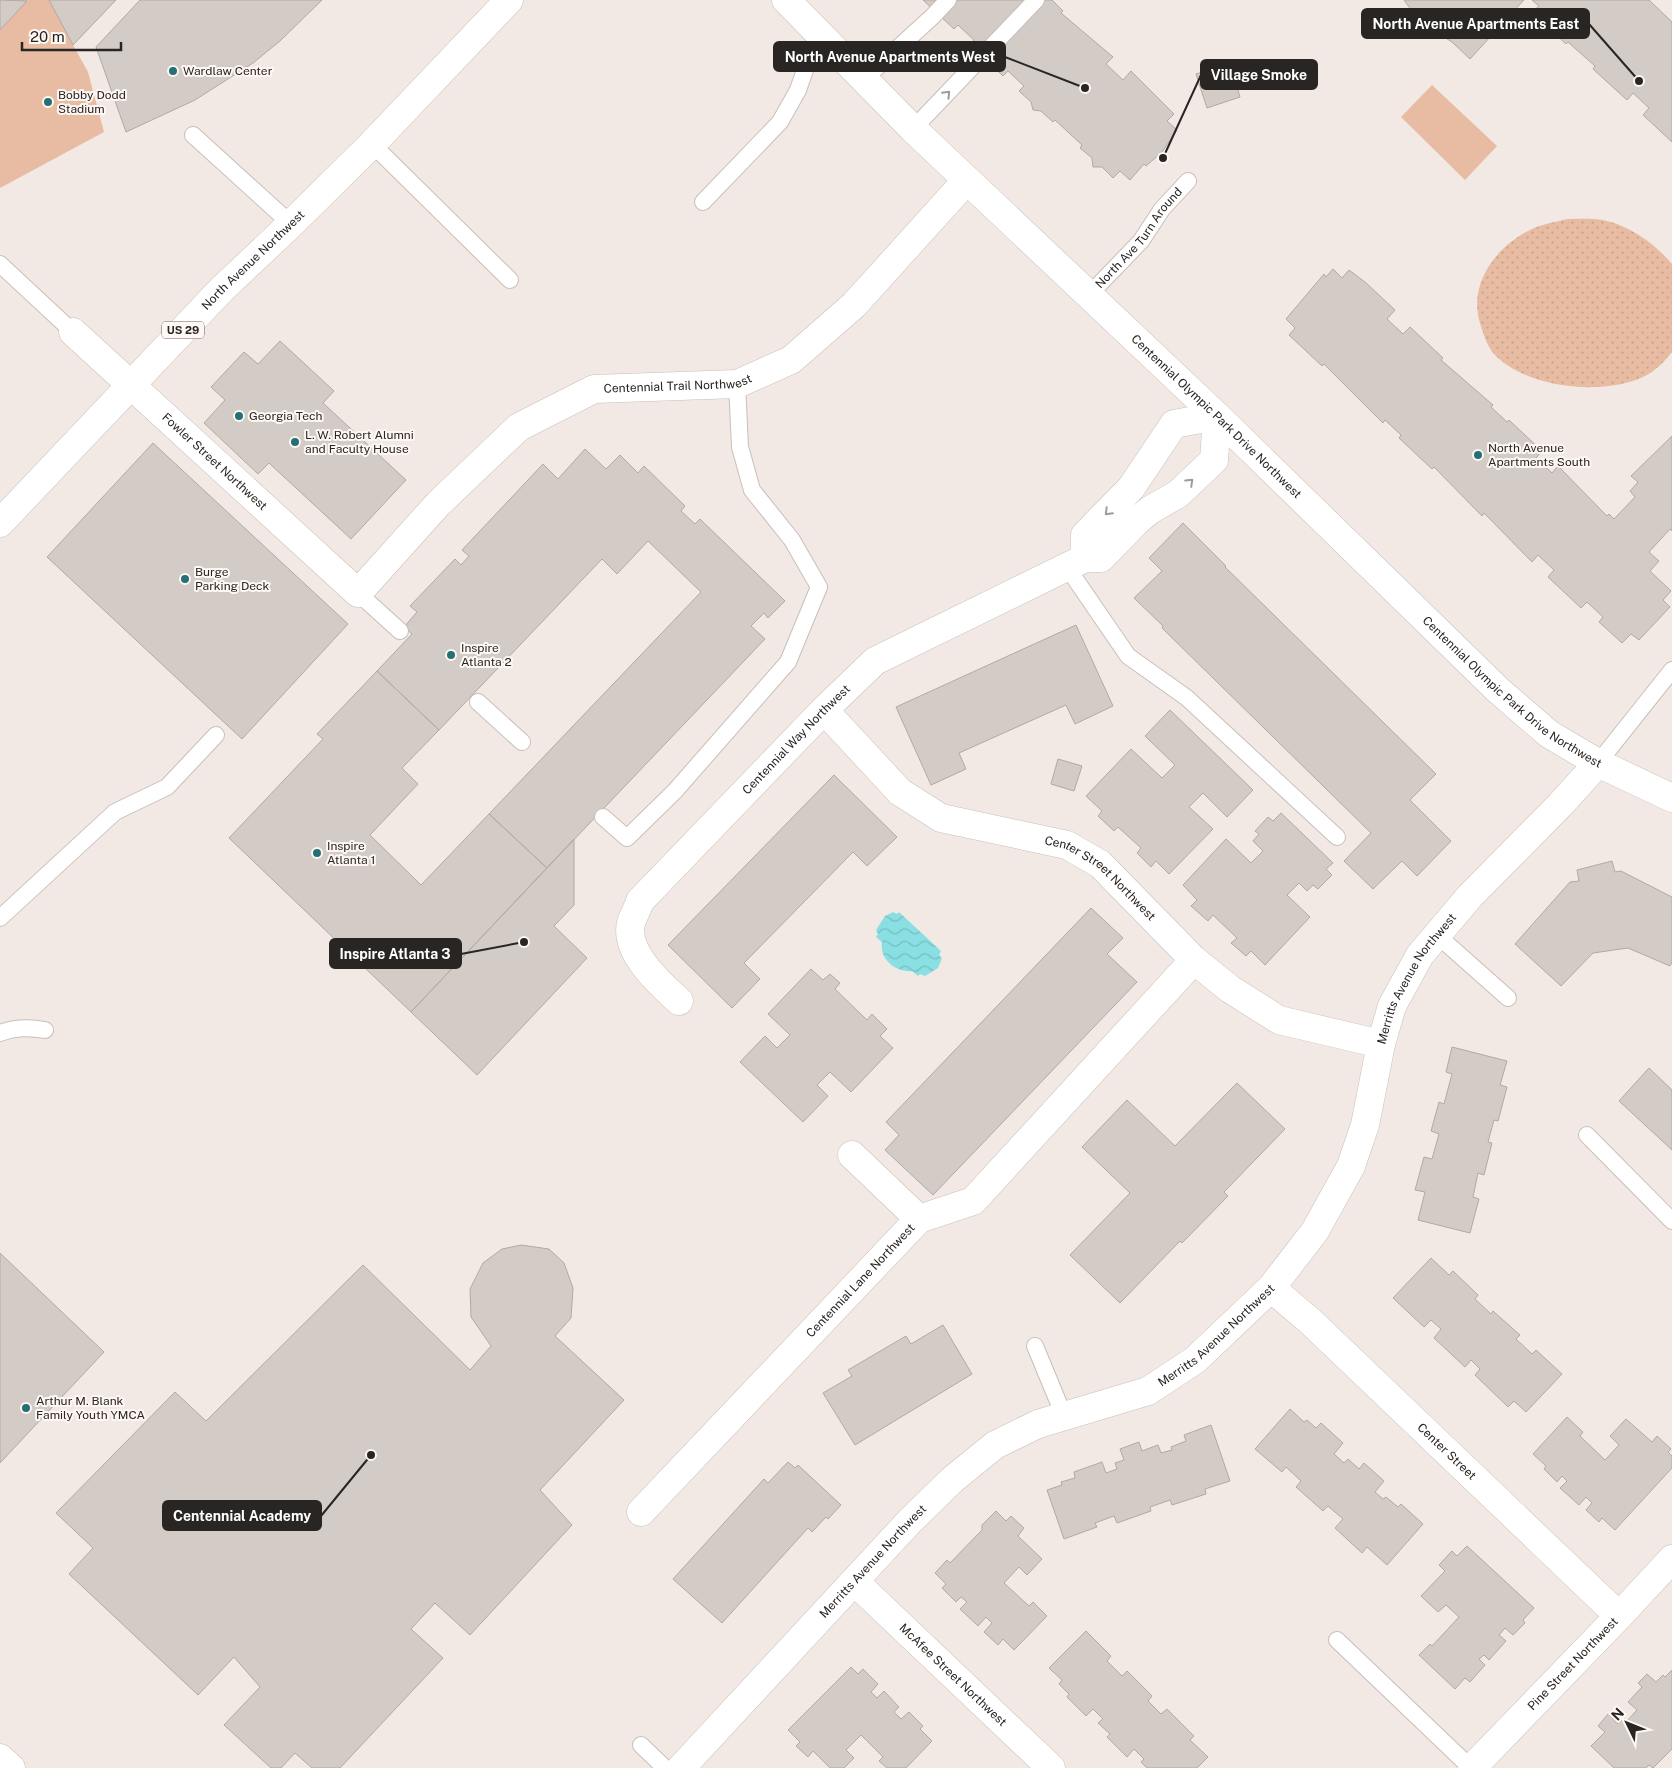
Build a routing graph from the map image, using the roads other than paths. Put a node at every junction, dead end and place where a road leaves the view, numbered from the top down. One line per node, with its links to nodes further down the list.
1 (509, 0): 9 (main road, North Avenue Northwest / US 29)
2 (786, 0): 5 (main road, Centennial Olympic Park Drive Northwest)
3 (948, 0): 6 (lane)
4 (1036, 0): 7 (lane, one-way to 4)
5 (818, 33): 6 (main road, Centennial Olympic Park Drive Northwest); 12 (lane)
6 (863, 80): 7 (main road, Centennial Olympic Park Drive Northwest)
7 (913, 129): 10 (main road, Centennial Olympic Park Drive Northwest)
8 (193, 135): 13 (lane)
9 (372, 144): 13 (main road, North Avenue Northwest / US 29); 15 (lane)
10 (967, 180): 16 (main road, Centennial Olympic Park Drive Northwest); 18 (main road, Centennial Trail Northwest)
11 (1188, 181): 16 (lane, North Ave Turn Around)
12 (703, 202)
13 (291, 224): 19 (main road, North Avenue Northwest / US 29)
14 (0, 264): 17 (lane)
15 (510, 280)
16 (1089, 295): 20 (main road, Centennial Olympic Park Drive Northwest)
17 (73, 332): 19 (main road, Fowler Street Northwest)
18 (737, 384): 25 (main road, Centennial Trail Northwest); 34 (lane)
19 (131, 385): 23 (main road, North Avenue Northwest / US 29); 25 (main road, Fowler Street Northwest)
20 (1217, 416): 21 (main road); 22 (main road, Centennial Way Northwest, one-way to 20); 32 (main road, Centennial Olympic Park Drive Northwest)
21 (1131, 488): 22 (main road); 24 (main road, one-way to 24)
22 (1150, 510): 24 (main road, Centennial Way Northwest)
23 (0, 523)
24 (1076, 562): 29 (main road, Centennial Way Northwest); 35 (lane)
25 (358, 593): 26 (lane)
26 (400, 631)
27 (1672, 670): 32 (lane)
28 (478, 702): 31 (lane)
29 (824, 710): 38 (main road, Center Street Northwest); 40 (main road, Centennial Way Northwest)
30 (216, 735): 36 (lane)
31 (522, 742)
32 (1598, 763): 33 (main road, Centennial Olympic Park Drive Northwest); 37 (main road, Merritts Avenue Northwest)
33 (1672, 798)
34 (603, 817)
35 (1337, 837)
36 (0, 918)
37 (1437, 935): 39 (lane); 43 (main road, Merritts Avenue Northwest)
38 (1194, 960): 43 (main road, Center Street Northwest); 46 (main road, Centennial Lane Northwest)
39 (1508, 998)
40 (679, 1001)
41 (45, 1030): 42 (lane)
42 (0, 1033)
43 (1381, 1044): 48 (main road, Merritts Avenue Northwest)
44 (1587, 1135): 47 (lane)
45 (852, 1155): 46 (main road)
46 (918, 1220): 51 (main road, Centennial Lane Northwest)
47 (1672, 1221)
48 (1271, 1288): 50 (main road, Merritts Avenue Northwest); 54 (main road, Center Street)
49 (1035, 1346): 50 (lane)
50 (1064, 1416): 53 (main road, Merritts Avenue Northwest)
51 (641, 1512)
52 (1672, 1559): 54 (main road, Pine Street Northwest)
53 (855, 1582): 60 (main road, Merritts Avenue Northwest); 61 (main road, McAfee Street Northwest)
54 (1619, 1616): 62 (main road, Pine Street Northwest)
55 (1337, 1640): 62 (lane)
56 (641, 1745): 59 (lane)
57 (0, 1758): 58 (main road)
58 (11, 1768)
59 (665, 1768)
60 (680, 1768)
61 (1051, 1768)
62 (1471, 1768)

